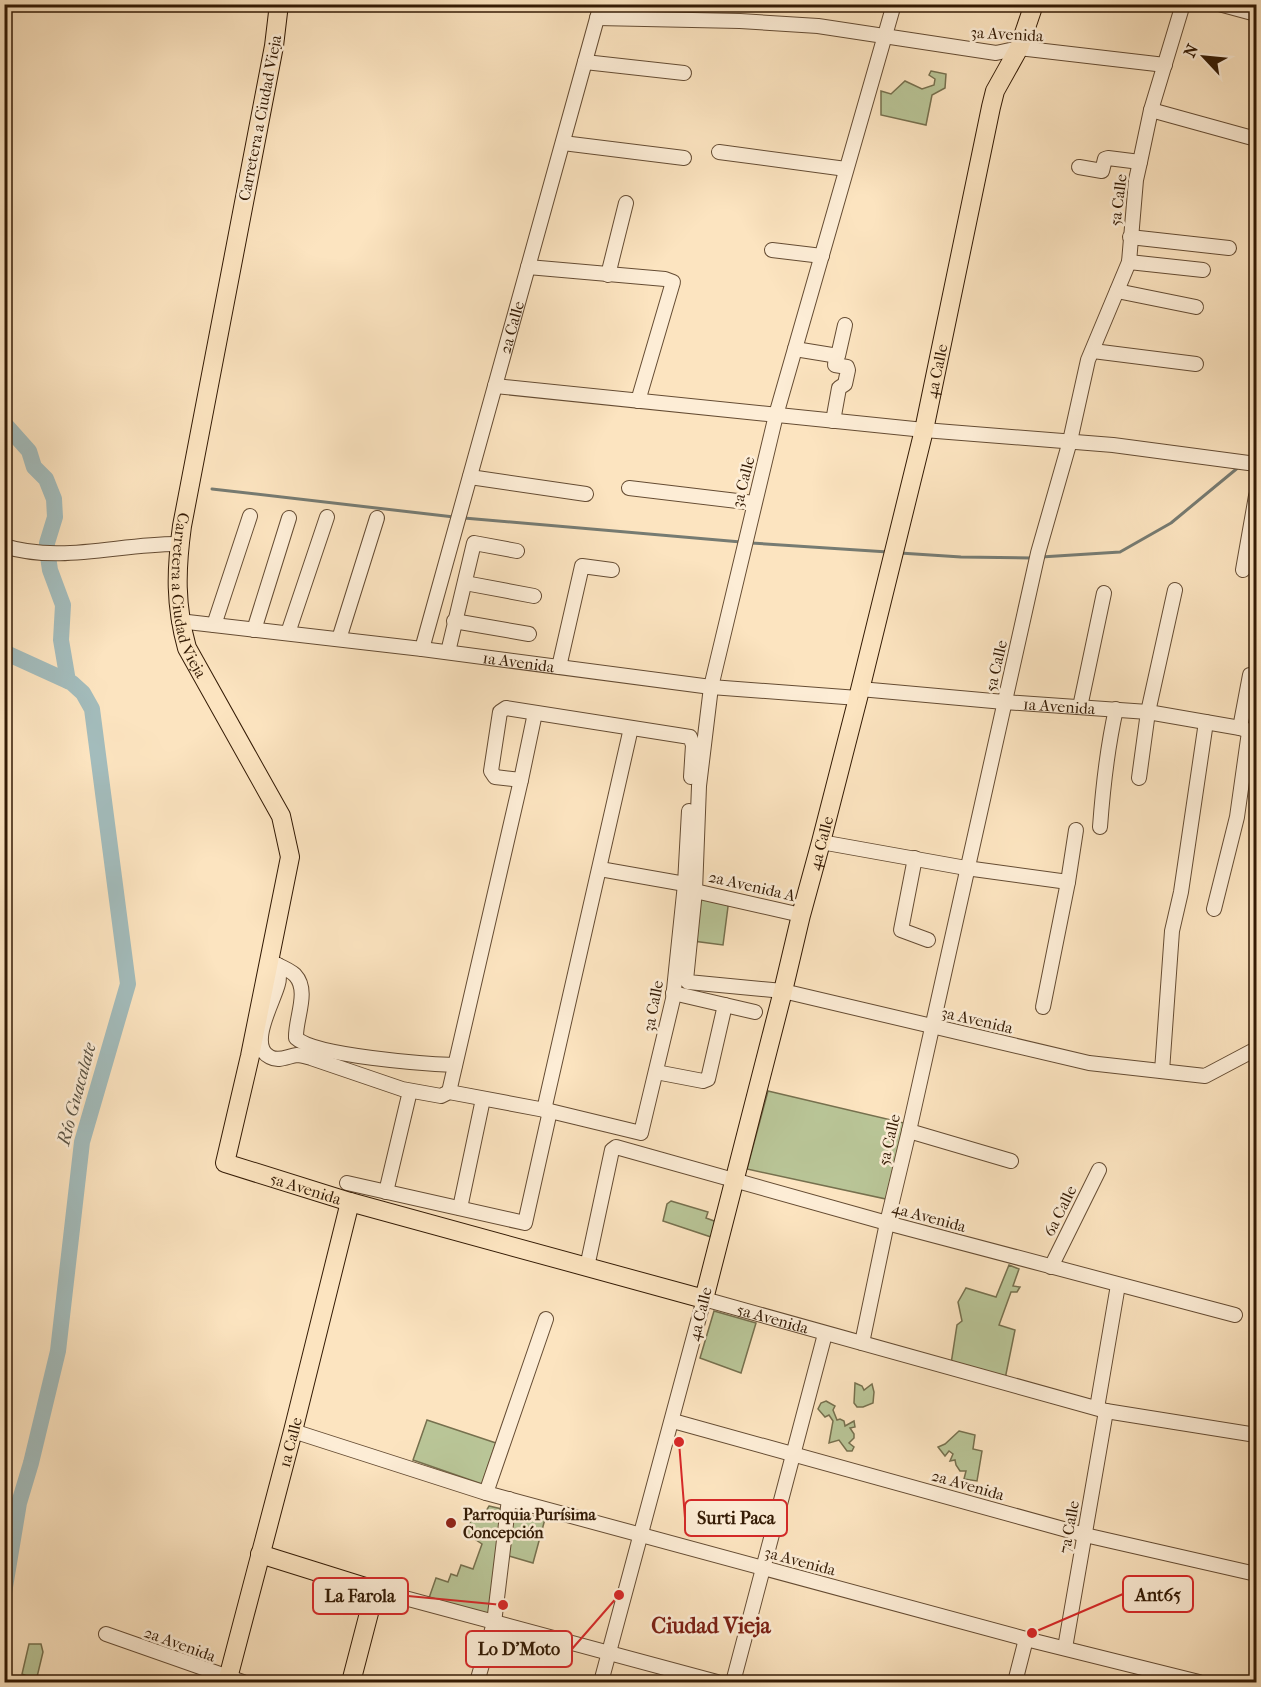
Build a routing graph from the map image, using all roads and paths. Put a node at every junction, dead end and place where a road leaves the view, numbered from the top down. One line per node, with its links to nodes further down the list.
1 (279, 4): 53 (main road, Carretera a Ciudad Vieja)
2 (894, 4): 8 (street, 3a Calle)
3 (1034, 4): 9 (main road, 4a Calle)
4 (1183, 4): 11 (street, 5a Calle)
5 (1219, 4): 7 (street)
6 (599, 11): 8 (street, 3a Avenida); 10 (street, 2a Calle)
7 (1257, 14)
8 (884, 37): 9 (street, 3a Avenida); 20 (street, 3a Calle)
9 (1019, 48): 11 (street, 3a Avenida); 41 (main road, 4a Calle)
10 (585, 62): 12 (street); 15 (street, 2a Calle)
11 (1165, 65): 13 (street, 5a Calle)
12 (684, 73)
13 (1151, 110): 14 (street); 18 (street, 5a Calle)
14 (1257, 139)
15 (563, 143): 17 (street); 27 (street, 2a Calle)
16 (719, 152): 20 (street)
17 (684, 158)
18 (1140, 162): 19 (street); 22 (street, 5a Calle)
19 (1079, 167)
20 (846, 169): 25 (street, 3a Calle)
21 (626, 202): 29 (street)
22 (1130, 237): 23 (street); 26 (street, 5a Calle)
23 (1229, 248)
24 (772, 250): 25 (street)
25 (822, 256): 33 (street, 3a Calle)
26 (1128, 262): 28 (street); 30 (street, 5a Calle)
27 (528, 267): 29 (street); 37 (street, 2a Calle)
28 (1203, 270)
29 (608, 275): 38 (street)
30 (1117, 291): 31 (street); 34 (street, 5a Calle)
31 (1196, 306)
32 (845, 325): 35 (street)
33 (795, 349): 35 (street); 39 (street, 3a Calle)
34 (1093, 351): 36 (street); 42 (street, 5a Calle)
35 (836, 356): 40 (street)
36 (1196, 364)
37 (495, 386): 38 (street); 44 (street, 2a Calle)
38 (638, 401): 39 (street)
39 (776, 415): 40 (street); 48 (street, 3a Calle)
40 (833, 421): 41 (street)
41 (924, 430): 42 (street); 74 (main road, 4a Calle)
42 (1070, 441): 43 (street); 75 (street, 5a Calle)
43 (1257, 464)
44 (470, 477): 46 (street); 69 (street, 2a Calle)
45 (629, 488): 48 (street)
46 (586, 494)
47 (1257, 496): 57 (street)
48 (754, 503): 73 (street, 3a Calle)
49 (250, 516): 64 (street)
50 (327, 517): 66 (street)
51 (289, 518): 65 (street)
52 (377, 518): 68 (street)
53 (179, 544): 54 (street); 62 (main road, Carretera a Ciudad Vieja)
54 (4, 546)
55 (516, 551): 58 (street)
56 (612, 570): 71 (street)
57 (1243, 570)
58 (465, 583): 61 (street); 63 (street)
59 (1175, 590): 78 (street)
60 (1104, 593): 76 (street)
61 (534, 596)
62 (179, 618): 64 (street, 1a Avenida); 96 (main road, Carretera a Ciudad Vieja)
63 (454, 621): 67 (street); 70 (street)
64 (214, 625): 65 (street, 1a Avenida)
65 (254, 630): 66 (street, 1a Avenida)
66 (288, 633): 68 (street, 1a Avenida)
67 (529, 634)
68 (339, 639): 69 (street, 1a Avenida)
69 (422, 649): 70 (street, 1a Avenida)
70 (448, 652): 71 (street, 1a Avenida)
71 (559, 667): 73 (street, 1a Avenida)
72 (1253, 674): 82 (street)
73 (711, 687): 74 (street, 1a Avenida); 92 (street, 3a Calle)
74 (859, 694): 75 (street, 1a Avenida); 87 (main road, 4a Calle)
75 (1004, 702): 76 (street, 1a Avenida); 89 (street, 5a Calle)
76 (1080, 707): 77 (street, 1a Avenida)
77 (1116, 709): 78 (street, 1a Avenida); 85 (street)
78 (1148, 711): 80 (street, 1a Avenida); 83 (street)
79 (535, 713): 81 (street); 84 (street); 84 (street)
80 (1206, 722): 82 (street, 1a Avenida); 107 (street)
81 (631, 728): 90 (street); 92 (street)
82 (1248, 731): 93 (street)
83 (1139, 778)
84 (521, 780): 106 (street)
85 (1101, 827)
86 (1076, 831): 91 (street)
87 (822, 842): 88 (street); 94 (main road, 4a Calle)
88 (915, 858): 89 (street); 95 (street)
89 (966, 868): 91 (street); 103 (street, 5a Calle)
90 (600, 869): 92 (street, 2a Avenida A); 112 (street)
91 (1068, 882): 101 (street)
92 (690, 887): 94 (street, 2a Avenida A); 97 (street, 3a Calle); 99 (street, 3a Calle)
93 (1214, 909)
94 (801, 915): 98 (main road, 4a Calle)
95 (928, 940)
96 (273, 963): 105 (street); 109 (street); 115 (main road, Carretera a Ciudad Vieja)
97 (686, 980): 98 (street, 3a Avenida)
98 (783, 990): 103 (street, 3a Avenida); 117 (main road, 4a Calle)
99 (673, 993): 100 (street); 108 (street, 3a Calle)
100 (725, 1005): 102 (street); 108 (street)
101 (1043, 1007)
102 (755, 1012)
103 (932, 1027): 107 (street, 3a Avenida); 113 (street, 5a Calle)
104 (1257, 1049): 107 (street, 3a Avenida)
105 (407, 1063): 106 (street); 109 (street)
106 (455, 1065): 110 (street)
107 (1162, 1071)
108 (656, 1072): 112 (street, 3a Calle)
109 (406, 1090): 110 (street); 119 (street)
110 (449, 1092): 111 (street)
111 (483, 1099): 112 (street); 121 (street)
112 (547, 1110): 121 (street)
113 (909, 1131): 114 (street); 122 (street, 5a Calle)
114 (1011, 1161)
115 (225, 1163): 120 (main road, 5a Avenida)
116 (1099, 1170): 124 (street, 6a Calle)
117 (735, 1179): 122 (street, 4a Avenida); 123 (street, 4a Avenida); 126 (main road, 4a Calle)
118 (347, 1183): 119 (street)
119 (386, 1191): 121 (street)
120 (350, 1202): 123 (main road, 5a Avenida); 133 (main road, 1a Calle)
121 (460, 1208)
122 (886, 1223): 124 (street, 4a Avenida); 130 (street, 5a Calle)
123 (587, 1267): 126 (main road, 5a Avenida)
124 (1051, 1267): 125 (street, 4a Avenida)
125 (1118, 1285): 127 (street, 4a Avenida); 131 (street, 7a Calle)
126 (704, 1299): 129 (street, 5a Avenida); 132 (street, 4a Calle)
127 (1235, 1315)
128 (546, 1319): 136 (street)
129 (825, 1334): 130 (street, 5a Avenida); 135 (street)
130 (862, 1343): 131 (street, 5a Avenida)
131 (1102, 1410): 134 (street, 5a Avenida); 139 (street, 7a Calle)
132 (673, 1421): 135 (street, 2a Avenida); 138 (street, 4a Calle)
133 (293, 1431): 136 (street, 3a Avenida); 140 (main road, 1a Calle)
134 (1257, 1435)
135 (794, 1453): 139 (street, 2a Avenida); 141 (street)
136 (486, 1493): 137 (street, 3a Avenida)
137 (509, 1499): 138 (street, 3a Avenida); 144 (street)
138 (640, 1533): 141 (street, 3a Avenida); 148 (street, 4a Calle)
139 (1085, 1535): 142 (street, 2a Avenida); 147 (street, 7a Calle)
140 (260, 1554): 143 (main road); 149 (main road, 1a Calle)
141 (763, 1569): 146 (street, 3a Avenida); 154 (street)
142 (1257, 1574)
143 (375, 1590): 144 (street); 150 (main road)
144 (494, 1623): 148 (street); 151 (street)
145 (106, 1634): 149 (street, 2a Avenida)
146 (1026, 1639): 147 (street, 3a Avenida); 155 (street)
147 (1065, 1648): 156 (street, 3a Avenida)
148 (608, 1652): 152 (street, 4a Calle); 153 (street)
149 (233, 1681)
150 (351, 1683)
151 (477, 1683)
152 (601, 1683)
153 (717, 1683)
154 (733, 1683)
155 (1015, 1683)
156 (1199, 1683)

